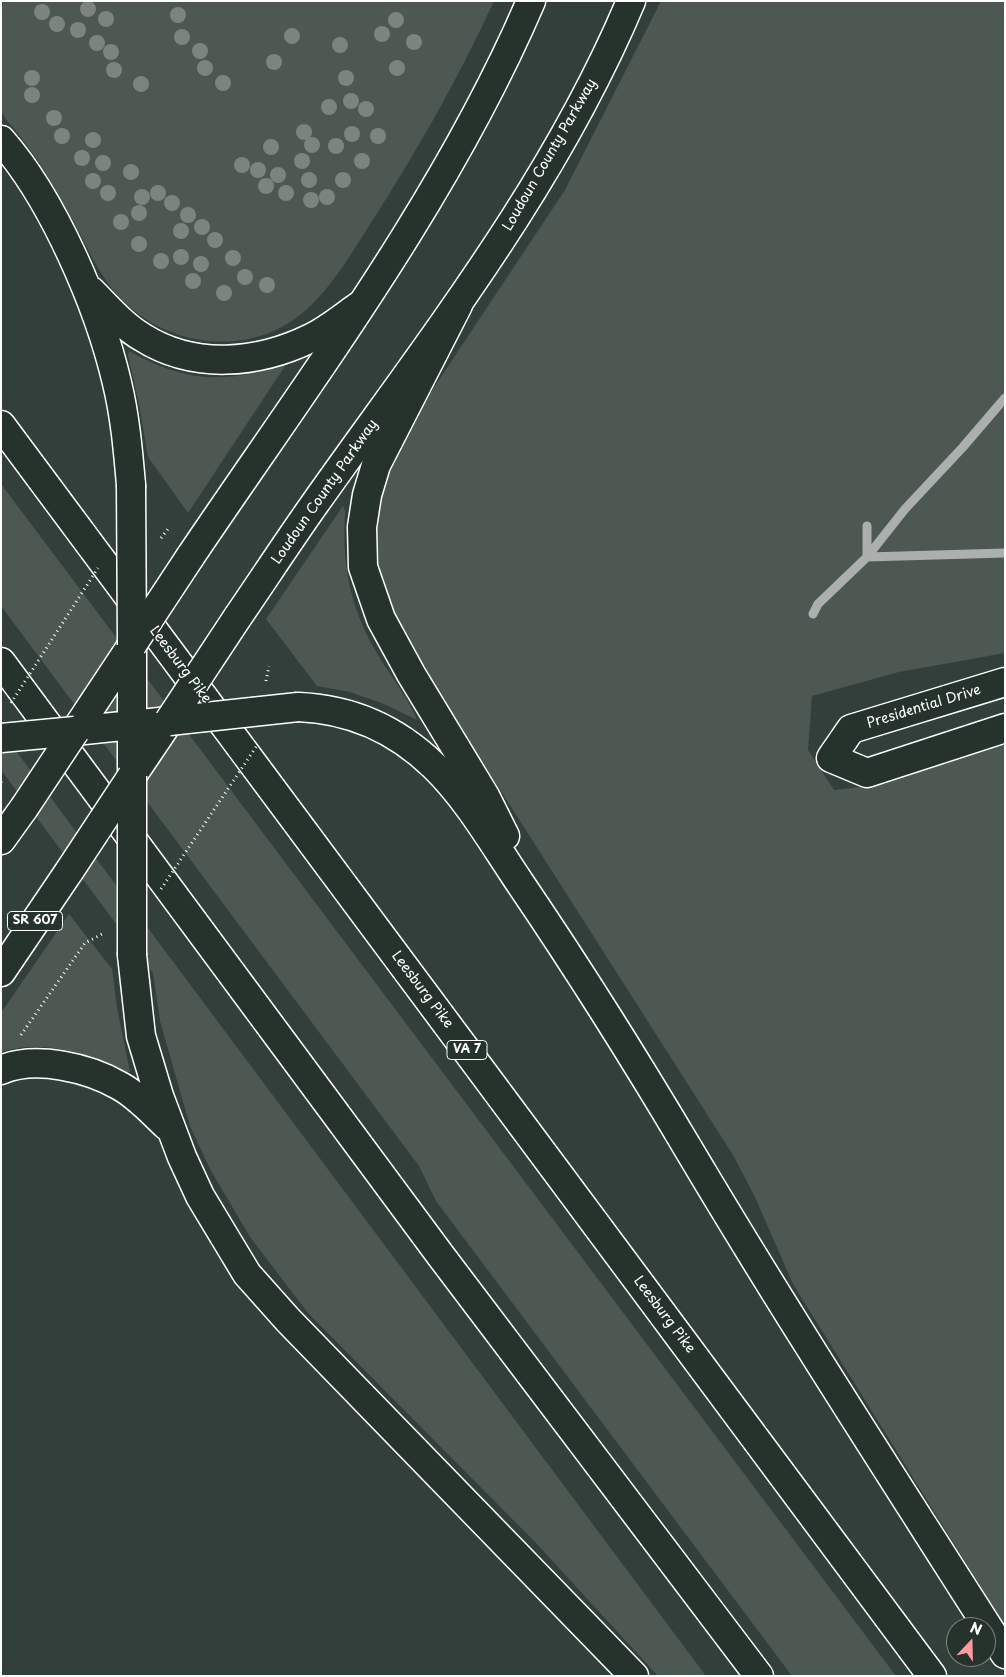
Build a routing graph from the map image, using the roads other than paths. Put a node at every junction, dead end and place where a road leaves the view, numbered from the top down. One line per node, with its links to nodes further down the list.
1 (531, 1): 6 (main road)
2 (631, 1): 5 (main road, Loudoun County Parkway / SR 607)
3 (1, 140): 4 (main road)
4 (85, 285): 6 (main road); 8 (main road, bridge)
5 (458, 305): 11 (main road, Loudoun County Parkway / SR 607, bridge); 18 (main road)
6 (359, 306): 8 (main road, bridge)
7 (1, 425): 25 (main road, Leesburg Pike / VA 7)
8 (132, 645): 12 (main road); 14 (main road)
9 (1, 662): 24 (main road)
10 (1005, 682): 13 (main road, Presidential Drive)
11 (169, 721): 12 (main road); 16 (main road, Loudoun County Parkway / SR 607); 18 (main road, bridge)
12 (132, 724): 14 (main road); 16 (main road)
13 (1005, 728)
14 (75, 730): 15 (main road, bridge); 17 (main road, bridge)
15 (1, 738)
16 (132, 776): 19 (main road, Loudoun County Parkway / SR 607, bridge); 21 (main road, bridge)
17 (1, 840)
18 (557, 938): 22 (main road)
19 (1, 972)
20 (1, 1070): 21 (main road)
21 (173, 1132): 23 (main road)
22 (1005, 1654)
23 (634, 1676)
24 (759, 1676)
25 (932, 1676)

